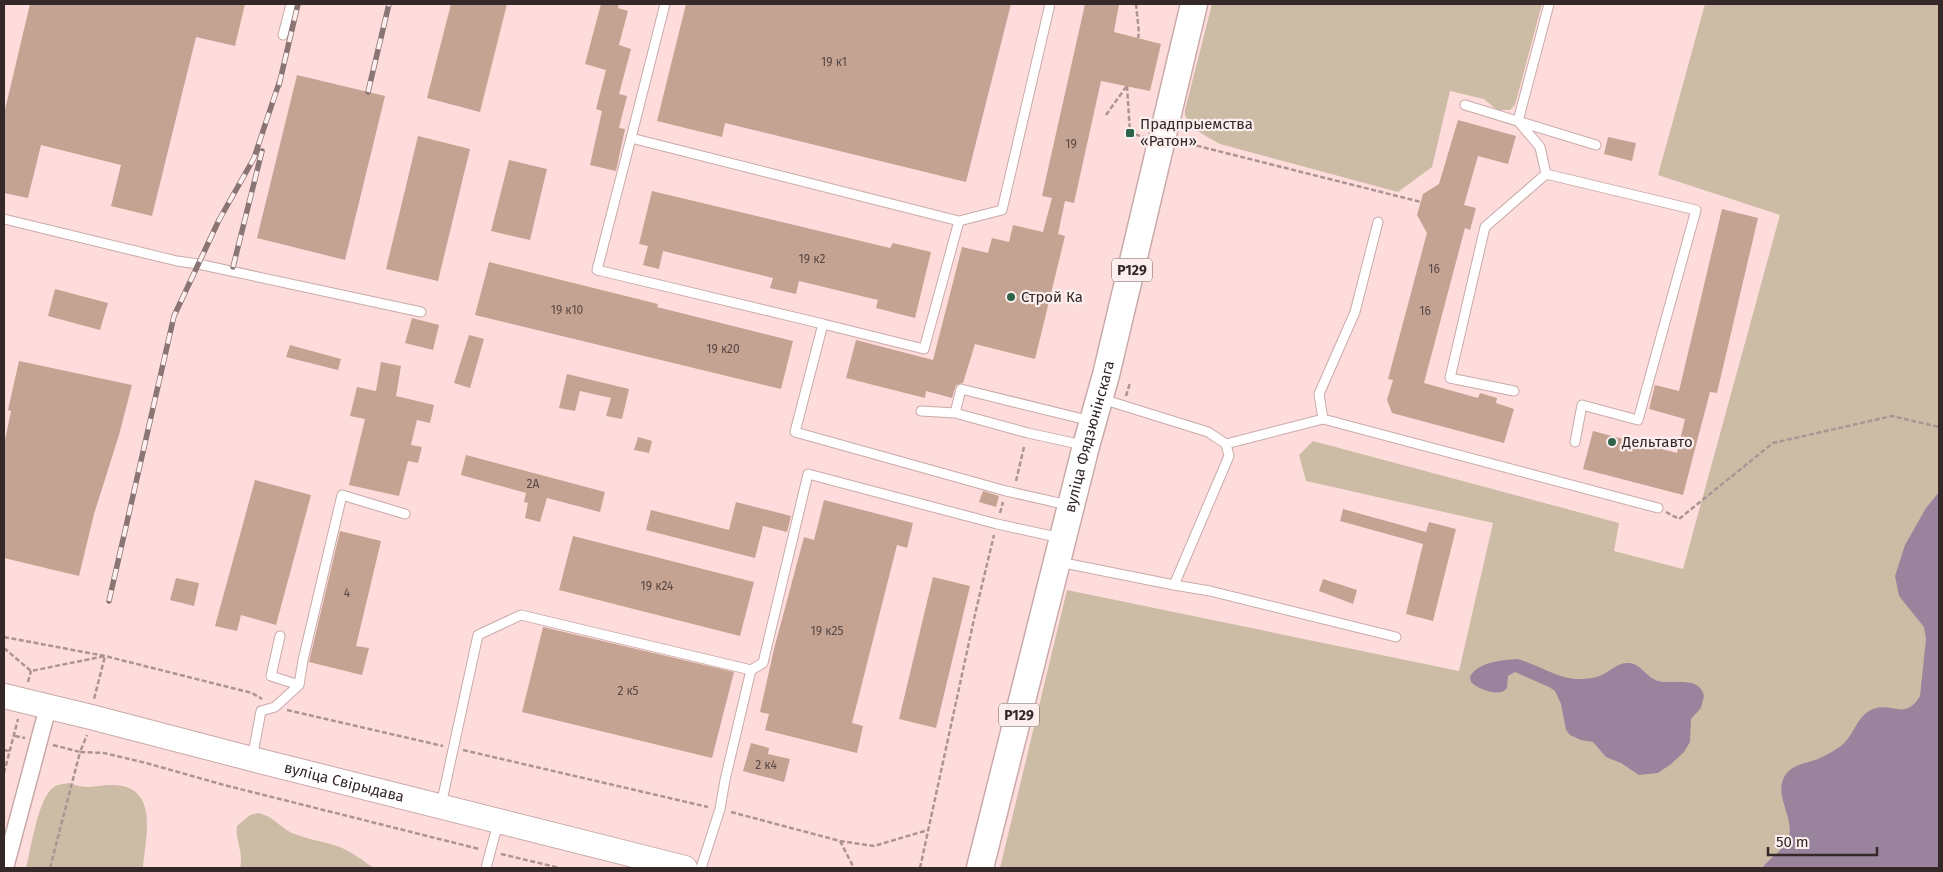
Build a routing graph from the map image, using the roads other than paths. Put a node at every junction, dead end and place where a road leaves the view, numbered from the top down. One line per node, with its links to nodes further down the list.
1 (290, 4): 6 (lane)
2 (665, 4): 9 (lane)
3 (1050, 4): 13 (lane)
4 (1194, 4): 21 (main road, вуліца Фядзюнінскага / Р129)
5 (1549, 4): 8 (lane)
6 (283, 36)
7 (1465, 105): 8 (lane)
8 (1518, 121): 10 (lane); 11 (lane)
9 (631, 138): 13 (lane); 16 (lane)
10 (1596, 145)
11 (1546, 174): 17 (lane); 22 (lane)
12 (4, 219): 15 (lane)
13 (959, 221): 16 (lane)
14 (1378, 222): 20 (lane)
15 (421, 312)
16 (823, 324): 24 (lane)
17 (1514, 391)
18 (921, 411): 19 (lane)
19 (955, 413): 21 (lane); 21 (lane)
20 (1323, 419): 23 (lane); 25 (lane)
21 (1093, 422): 23 (lane); 24 (main road, вуліца Фядзюнінскага / Р129)
22 (1575, 442)
23 (1226, 444): 28 (lane)
24 (1071, 506): 27 (main road, вуліца Фядзюнінскага / Р129)
25 (1658, 508)
26 (405, 514): 32 (lane)
27 (1061, 550): 28 (lane); 31 (lane); 43 (main road, вуліца Фядзюнінскага / Р129)
28 (1174, 584): 30 (lane)
29 (280, 636): 32 (lane)
30 (1396, 637)
31 (751, 670): 36 (lane); 42 (lane)
32 (299, 685): 35 (lane)
33 (4, 696): 34 (main road, вуліца Свірыдава)
34 (48, 707): 35 (main road, вуліца Свірыдава); 39 (street)
35 (252, 759): 36 (main road, вуліца Свірыдава)
36 (440, 807): 37 (main road, вуліца Свірыдава)
37 (499, 821): 38 (main road, вуліца Свірыдава); 40 (lane)
38 (652, 864): 41 (main road, вуліца Свірыдава)
39 (5, 868)
40 (486, 868)
41 (685, 868)
42 (701, 868)
43 (980, 868)

